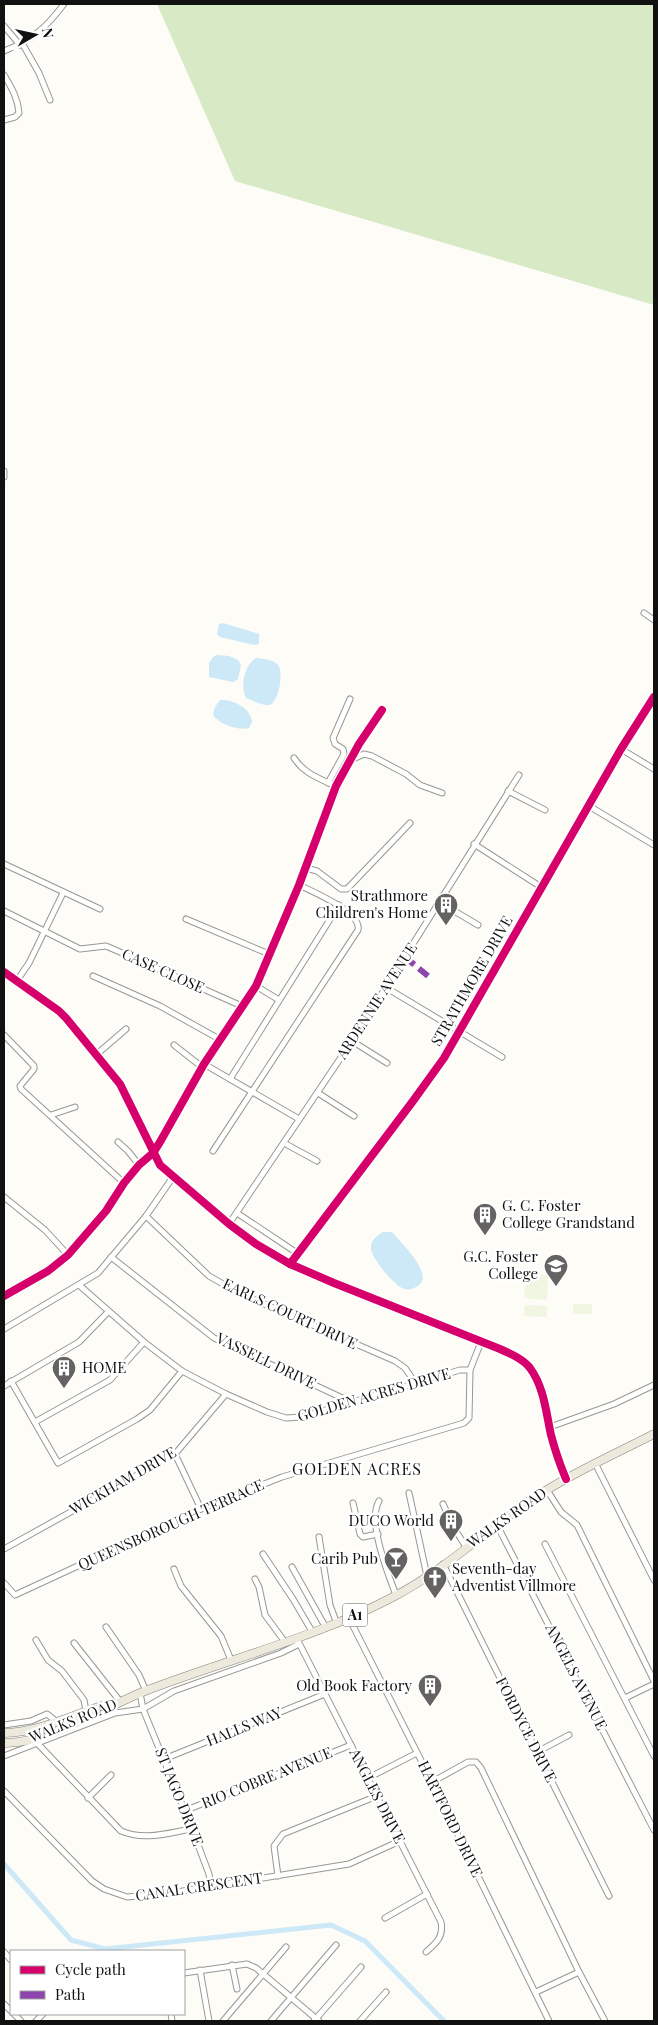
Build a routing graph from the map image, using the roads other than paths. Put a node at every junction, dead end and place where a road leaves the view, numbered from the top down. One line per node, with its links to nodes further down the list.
1 (64, 4): 3 (street)
2 (4, 26): 3 (street)
3 (21, 44): 4 (street); 6 (street)
4 (4, 51)
5 (4, 75): 7 (street)
6 (50, 100)
7 (4, 120)
8 (4, 471): 9 (street)
9 (4, 477)
10 (644, 613): 11 (street)
11 (654, 620)
12 (654, 696): 15 (street, STRATHMORE DRIVE)
13 (350, 699): 20 (street)
14 (382, 710): 17 (street)
15 (621, 749): 18 (street); 24 (street, STRATHMORE DRIVE)
16 (294, 758): 20 (street)
17 (350, 760): 21 (street); 23 (street)
18 (654, 769)
19 (519, 775): 22 (street, ARDENNIE AVENUE)
20 (328, 782): 21 (street)
21 (336, 786): 30 (street)
22 (508, 791): 25 (street); 27 (street, ARDENNIE AVENUE)
23 (442, 793)
24 (589, 806): 28 (street); 32 (street, STRATHMORE DRIVE)
25 (545, 810)
26 (410, 823): 30 (street)
27 (474, 844): 32 (street); 34 (street, ARDENNIE AVENUE)
28 (654, 845)
29 (4, 864): 33 (street)
30 (306, 868): 31 (street)
31 (300, 885): 35 (street); 41 (street)
32 (541, 887): 50 (street, STRATHMORE DRIVE)
33 (62, 893): 36 (street); 40 (street)
34 (438, 902): 39 (street); 46 (street, ARDENNIE AVENUE)
35 (339, 905): 47 (street); 60 (street)
36 (100, 909)
37 (4, 911): 40 (street)
38 (186, 918): 41 (street)
39 (478, 925)
40 (43, 930): 44 (street); 48 (street, CASE CLOSE)
41 (269, 956): 45 (street)
42 (4, 972): 44 (street)
43 (93, 976): 52 (street)
44 (16, 982): 55 (street)
45 (256, 986): 47 (street); 48 (street)
46 (385, 987): 50 (street); 53 (street, ARDENNIE AVENUE)
47 (279, 1000): 59 (street)
48 (244, 1006): 52 (street)
49 (126, 1029): 55 (street)
50 (459, 1032): 56 (street); 78 (street, STRATHMORE DRIVE)
51 (4, 1036): 63 (street)
52 (221, 1040): 58 (street)
53 (352, 1041): 57 (street); 61 (street, ARDENNIE AVENUE)
54 (174, 1045): 58 (street)
55 (97, 1054): 69 (street)
56 (502, 1057)
57 (387, 1063)
58 (203, 1066): 59 (street); 69 (street)
59 (230, 1079): 60 (street)
60 (252, 1092): 65 (street); 68 (street)
61 (318, 1093): 64 (street); 65 (street, ARDENNIE AVENUE)
62 (74, 1106): 63 (street)
63 (51, 1115): 73 (street)
64 (354, 1116)
65 (299, 1119): 67 (street, ARDENNIE AVENUE)
66 (118, 1142): 71 (street)
67 (284, 1143): 70 (street); 75 (street, ARDENNIE AVENUE)
68 (213, 1151)
69 (152, 1153): 71 (street); 72 (street)
70 (317, 1161)
71 (139, 1165): 73 (street)
72 (174, 1178): 76 (street); 77 (street)
73 (124, 1183): 79 (street)
74 (4, 1197): 79 (street)
75 (237, 1213): 77 (street, ARDENNIE AVENUE); 78 (street)
76 (146, 1216): 80 (street); 91 (street, EARLS COURT DRIVE)
77 (229, 1224): 81 (street)
78 (297, 1253): 81 (street, STRATHMORE DRIVE)
79 (68, 1255): 83 (street)
80 (112, 1257): 82 (street); 95 (street, VASSELL DRIVE)
81 (290, 1264): 87 (street)
82 (79, 1285): 84 (street, GOLDEN ACRES DRIVE); 85 (street)
83 (4, 1296)
84 (108, 1312): 86 (street, GOLDEN ACRES DRIVE); 90 (street)
85 (4, 1329)
86 (144, 1342): 89 (street, GOLDEN ACRES DRIVE); 96 (street)
87 (481, 1342): 88 (street, QUEENSBOROUGH TERRACE); 97 (street)
88 (470, 1370): 91 (street, GOLDEN ACRES DRIVE); 107 (street, QUEENSBOROUGH TERRACE)
89 (182, 1371): 94 (street, GOLDEN ACRES DRIVE); 96 (street)
90 (11, 1381): 93 (street); 96 (street)
91 (416, 1384): 95 (street, GOLDEN ACRES DRIVE)
92 (654, 1385): 97 (street)
93 (4, 1386)
94 (226, 1394): 95 (street, GOLDEN ACRES DRIVE); 99 (street, WICKHAM DRIVE)
95 (354, 1403)
96 (35, 1422)
97 (550, 1427): 101 (street)
98 (654, 1434): 100 (main road, WALKS ROAD / A1)
99 (175, 1454): 107 (street); 113 (street, WICKHAM DRIVE)
100 (595, 1463): 101 (main road, WALKS ROAD / A1); 120 (street)
101 (566, 1479): 102 (main road, WALKS ROAD / A1)
102 (547, 1490): 108 (main road, WALKS ROAD / A1); 133 (street)
103 (409, 1493): 118 (street)
104 (380, 1501): 109 (street)
105 (353, 1503): 109 (street)
106 (443, 1504): 112 (street)
107 (201, 1509): 121 (street, QUEENSBOROUGH TERRACE)
108 (497, 1525): 112 (main road, WALKS ROAD / A1); 160 (street, ANGELS AVENUE)
109 (378, 1534): 122 (street)
110 (319, 1537): 124 (street)
111 (545, 1544): 136 (street)
112 (466, 1547): 115 (main road, WALKS ROAD / A1)
113 (4, 1548)
114 (263, 1554): 127 (street)
115 (443, 1564): 118 (main road, WALKS ROAD / A1); 147 (street, FORDYCE DRIVE)
116 (292, 1567): 126 (street)
117 (174, 1569): 132 (street)
118 (427, 1576): 122 (main road, WALKS ROAD / A1)
119 (255, 1579): 130 (street)
120 (654, 1580)
121 (4, 1583)
122 (396, 1595): 123 (main road, WALKS ROAD / A1)
123 (349, 1618): 124 (main road, WALKS ROAD / A1); 148 (street, HARTFORD DRIVE)
124 (337, 1624): 126 (main road, WALKS ROAD / A1)
125 (106, 1627): 134 (street, ST JAGO DRIVE)
126 (326, 1628): 127 (main road, WALKS ROAD / A1)
127 (313, 1634): 129 (main road, WALKS ROAD / A1)
128 (36, 1640): 139 (street)
129 (298, 1641): 130 (main road, WALKS ROAD / A1); 135 (street, ANGLES DRIVE); 138 (street)
130 (285, 1642): 132 (main road, WALKS ROAD / A1)
131 (74, 1643): 137 (street)
132 (231, 1660): 134 (main road, WALKS ROAD / A1)
133 (654, 1682): 136 (street)
134 (143, 1692): 137 (main road, WALKS ROAD / A1); 138 (street, ST JAGO DRIVE); 144 (main road, WALKS ROAD / A1)
135 (325, 1694): 146 (street, ANGLES DRIVE); 151 (street, HALLS WAY)
136 (624, 1698): 150 (street)
137 (119, 1700): 139 (main road, WALKS ROAD / A1)
138 (143, 1709): 145 (street); 151 (street, ST JAGO DRIVE)
139 (86, 1711): 140 (main road, WALKS ROAD / A1)
140 (57, 1722): 141 (street); 142 (main road, WALKS ROAD / A1)
141 (4, 1725)
142 (4, 1733)
143 (569, 1735): 147 (street)
144 (4, 1743)
145 (37, 1744): 149 (street); 157 (street)
146 (351, 1745): 153 (street, ANGLES DRIVE); 158 (street, RIO COBRE AVENUE)
147 (537, 1752): 165 (street, FORDYCE DRIVE)
148 (418, 1753): 153 (street); 154 (street, HARTFORD DRIVE)
149 (4, 1756)
150 (654, 1756)
151 (164, 1760): 158 (street, ST JAGO DRIVE)
152 (111, 1775): 157 (street)
153 (368, 1778): 156 (street, ANGLES DRIVE)
154 (432, 1782): 173 (street); 178 (street, HARTFORD DRIVE)
155 (4, 1791): 163 (street, CANAL CRESCENT)
156 (377, 1796): 161 (street, ANGLES DRIVE); 162 (street)
157 (88, 1798): 159 (street)
158 (184, 1811): 159 (street, ST JAGO DRIVE)
159 (192, 1829): 163 (street, ST JAGO DRIVE)
160 (654, 1830)
161 (400, 1841): 162 (street, CANAL CRESCENT); 164 (street, ANGLES DRIVE)
162 (278, 1876): 163 (street, CANAL CRESCENT)
163 (211, 1886)
164 (427, 1894): 166 (street); 169 (street, ANGLES DRIVE)
165 (609, 1896)
166 (385, 1918)
167 (336, 1945): 179 (street)
168 (286, 1947): 175 (street)
169 (426, 1952)
170 (232, 1965): 172 (street); 175 (street); 176 (street)
171 (361, 1967): 183 (street)
172 (200, 1970): 174 (street); 180 (street)
173 (579, 1972): 178 (street); 186 (street)
174 (185, 1973)
175 (263, 1974): 179 (street); 181 (street)
176 (238, 1989)
177 (386, 1992): 184 (street)
178 (536, 1992): 185 (street, HARTFORD DRIVE)
179 (291, 1998): 182 (street); 183 (street)
180 (209, 2021)
181 (223, 2021)
182 (271, 2021)
183 (317, 2021)
184 (360, 2021)
185 (550, 2021)
186 (605, 2021)

